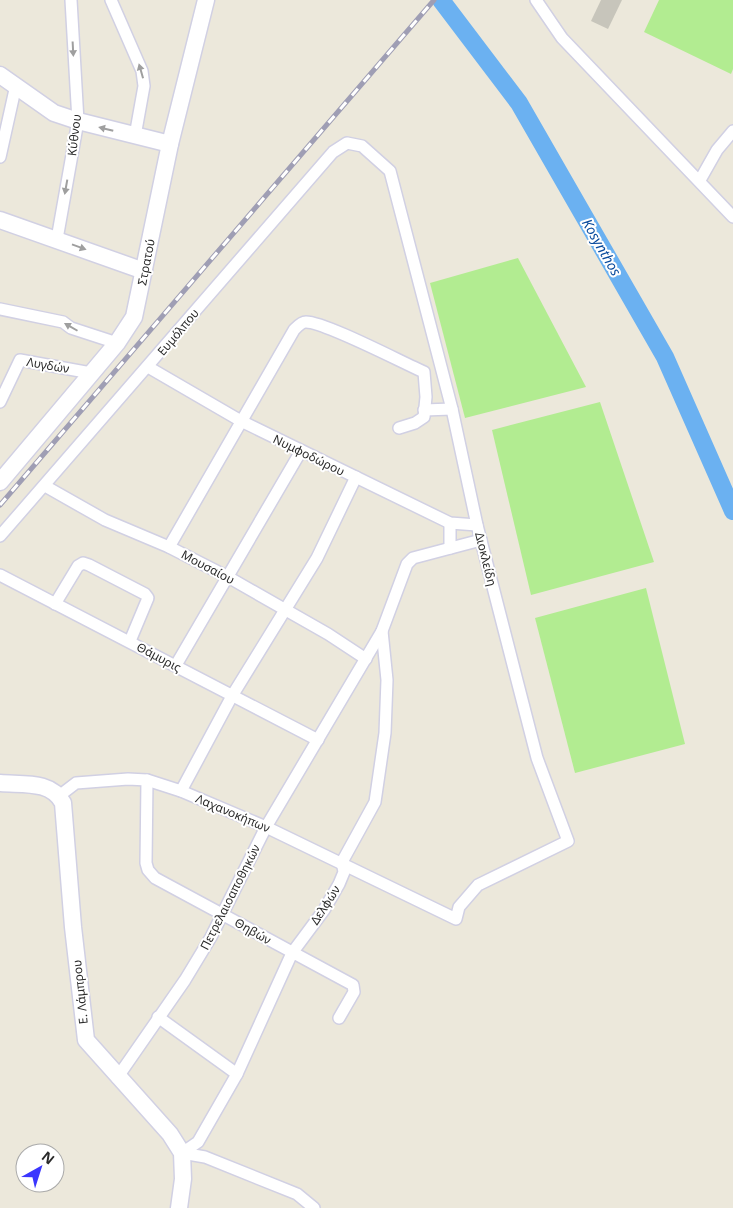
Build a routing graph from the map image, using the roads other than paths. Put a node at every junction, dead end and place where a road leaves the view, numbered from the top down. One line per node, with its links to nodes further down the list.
1 (70, 0): 7 (street, Κύθνου, one-way to 7)
2 (111, 0): 9 (street, one-way to 2)
3 (206, 0): 10 (street, Στρατού)
4 (536, 0): 13 (street)
5 (0, 75): 6 (street)
6 (16, 86): 7 (street); 12 (street)
7 (78, 122): 9 (street, one-way to 7); 16 (street, Κύθνου, one-way to 16)
8 (733, 131): 13 (street)
9 (135, 136): 10 (street)
10 (170, 144): 17 (street, Στρατού)
11 (362, 146): 20 (street, Ευμόλπου); 23 (street, Διοκλείδη)
12 (0, 157)
13 (700, 180): 14 (street)
14 (733, 217)
15 (0, 220): 16 (street)
16 (57, 239): 17 (street, one-way to 17)
17 (144, 271): 19 (street, Στρατού)
18 (0, 309): 19 (street, one-way to 18)
19 (117, 343): 21 (street, Στρατού)
20 (148, 367): 25 (street, Νυμφοδώρου); 30 (street, Ευμόλπου)
21 (91, 373): 22 (street, Λυγδών); 29 (street, Στρατού)
22 (0, 402)
23 (452, 408): 24 (street); 32 (street, Διοκλείδη)
24 (424, 410): 25 (street); 26 (street)
25 (241, 421): 27 (street, Νυμφοδώρου); 35 (street)
26 (399, 428)
27 (301, 451): 28 (street, Νυμφοδώρου); 38 (street)
28 (356, 477): 31 (street, Νυμφοδώρου); 40 (street)
29 (0, 482)
30 (45, 486): 33 (street, Ευμόλπου); 35 (street, Μουσαίου)
31 (450, 523): 32 (street, Νυμφοδώρου); 36 (street)
32 (477, 524): 34 (street, Διοκλείδη)
33 (0, 536)
34 (481, 540): 36 (street, Πετρελαιοαποθηκών); 54 (street, Διοκλείδη)
35 (169, 547): 38 (street, Μουσαίου)
36 (450, 548): 41 (street, Πετρελαιοαποθηκών)
37 (0, 575): 39 (street, Θάμυρις)
38 (228, 577): 40 (street, Μουσαίου); 44 (street)
39 (56, 604): 42 (street, Θάμυρις); 42 (street)
40 (286, 609): 43 (street, Μουσαίου); 45 (street)
41 (382, 631): 43 (street, Πετρελαιοαποθηκών); 52 (street, Δελφών)
42 (130, 641): 44 (street, Θάμυρις)
43 (366, 659): 46 (street, Πετρελαιοαποθηκών)
44 (176, 665): 45 (street, Θάμυρις)
45 (232, 696): 46 (street, Θάμυρις); 49 (street)
46 (318, 740): 51 (street, Πετρελαιοαποθηκών)
47 (147, 780): 49 (street, Λαχανοκήπων); 50 (street, Λαχανοκήπων); 53 (street, Θηβών)
48 (0, 783): 50 (street)
49 (182, 791): 51 (street, Λαχανοκήπων)
50 (59, 796): 59 (street, Ε. Λάμπρου)
51 (266, 827): 52 (street, Λαχανοκήπων); 53 (street, Πετρελαιοαποθηκών)
52 (342, 862): 54 (street, Λαχανοκήπων); 55 (street, Δελφών)
53 (222, 913): 55 (street, Θηβών); 56 (street, Πετρελαιοαποθηκών)
54 (456, 920)
55 (292, 953): 57 (street, Θηβών); 58 (street, Δελφών)
56 (158, 1017): 58 (street); 59 (street, Πετρελαιοαποθηκών)
57 (339, 1018)
58 (238, 1074): 60 (street, Δελφών)
59 (117, 1078): 60 (street, Ε. Λάμπρου)
60 (182, 1153): 61 (street); 62 (street)
61 (179, 1208)
62 (314, 1208)

